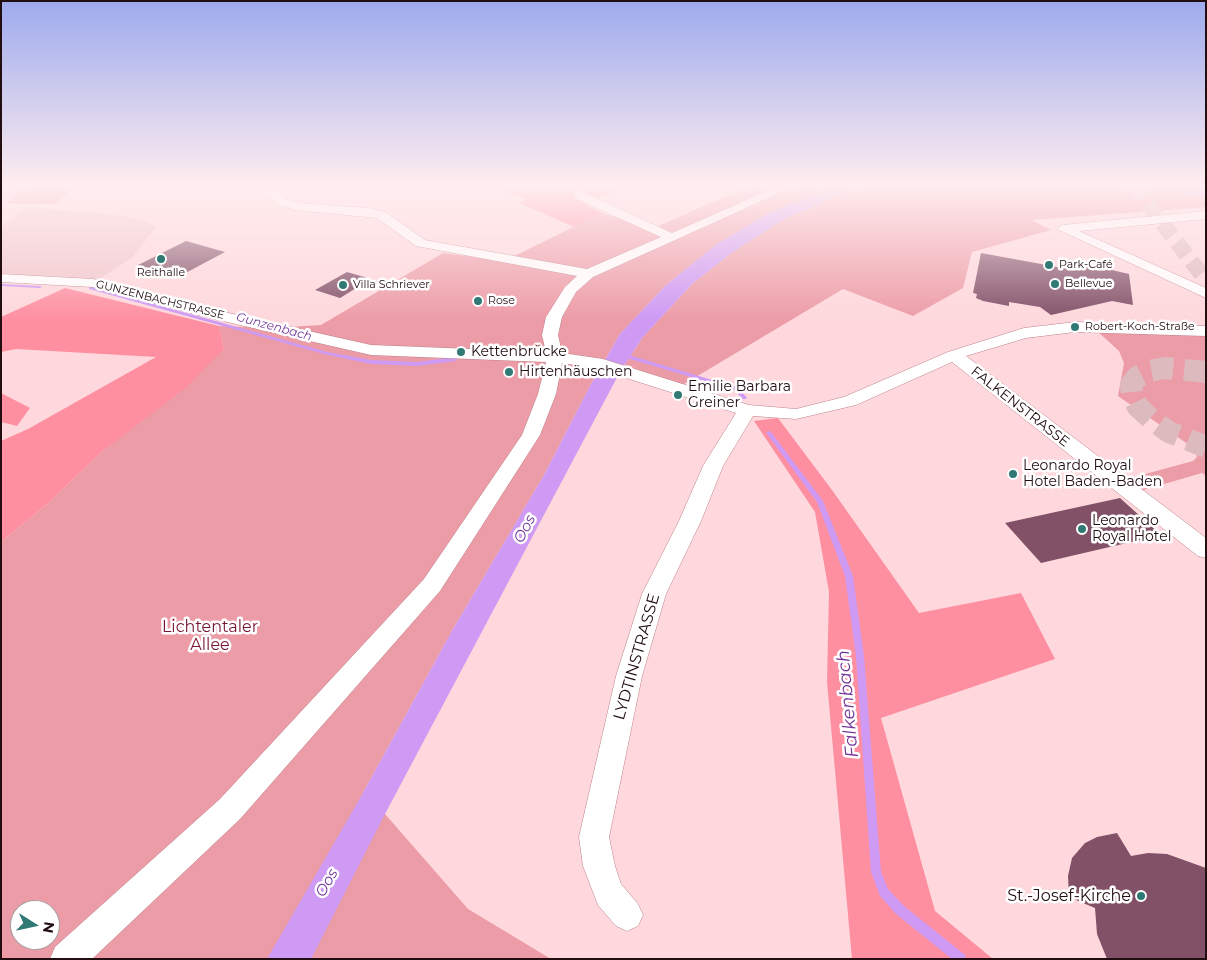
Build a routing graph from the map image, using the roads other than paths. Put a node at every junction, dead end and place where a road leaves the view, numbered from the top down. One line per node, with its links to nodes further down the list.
1 (402, 230): 6 (street)
2 (655, 230): 5 (street)
3 (688, 230): 5 (street)
4 (1066, 230): 8 (street)
5 (671, 237): 6 (street)
6 (588, 274): 11 (street)
7 (1, 278): 11 (street, GUNZENBACHSTRASSE)
8 (1206, 294)
9 (1206, 331): 10 (street, GUNZENBACHSTRASSE)
10 (954, 355): 12 (street, GUNZENBACHSTRASSE); 13 (street, FALKENSTRASSE)
11 (554, 357): 12 (street, GUNZENBACHSTRASSE); 15 (street)
12 (747, 410): 14 (street, LYDTINSTRASSE)
13 (1206, 550)
14 (627, 915)
15 (67, 959)

